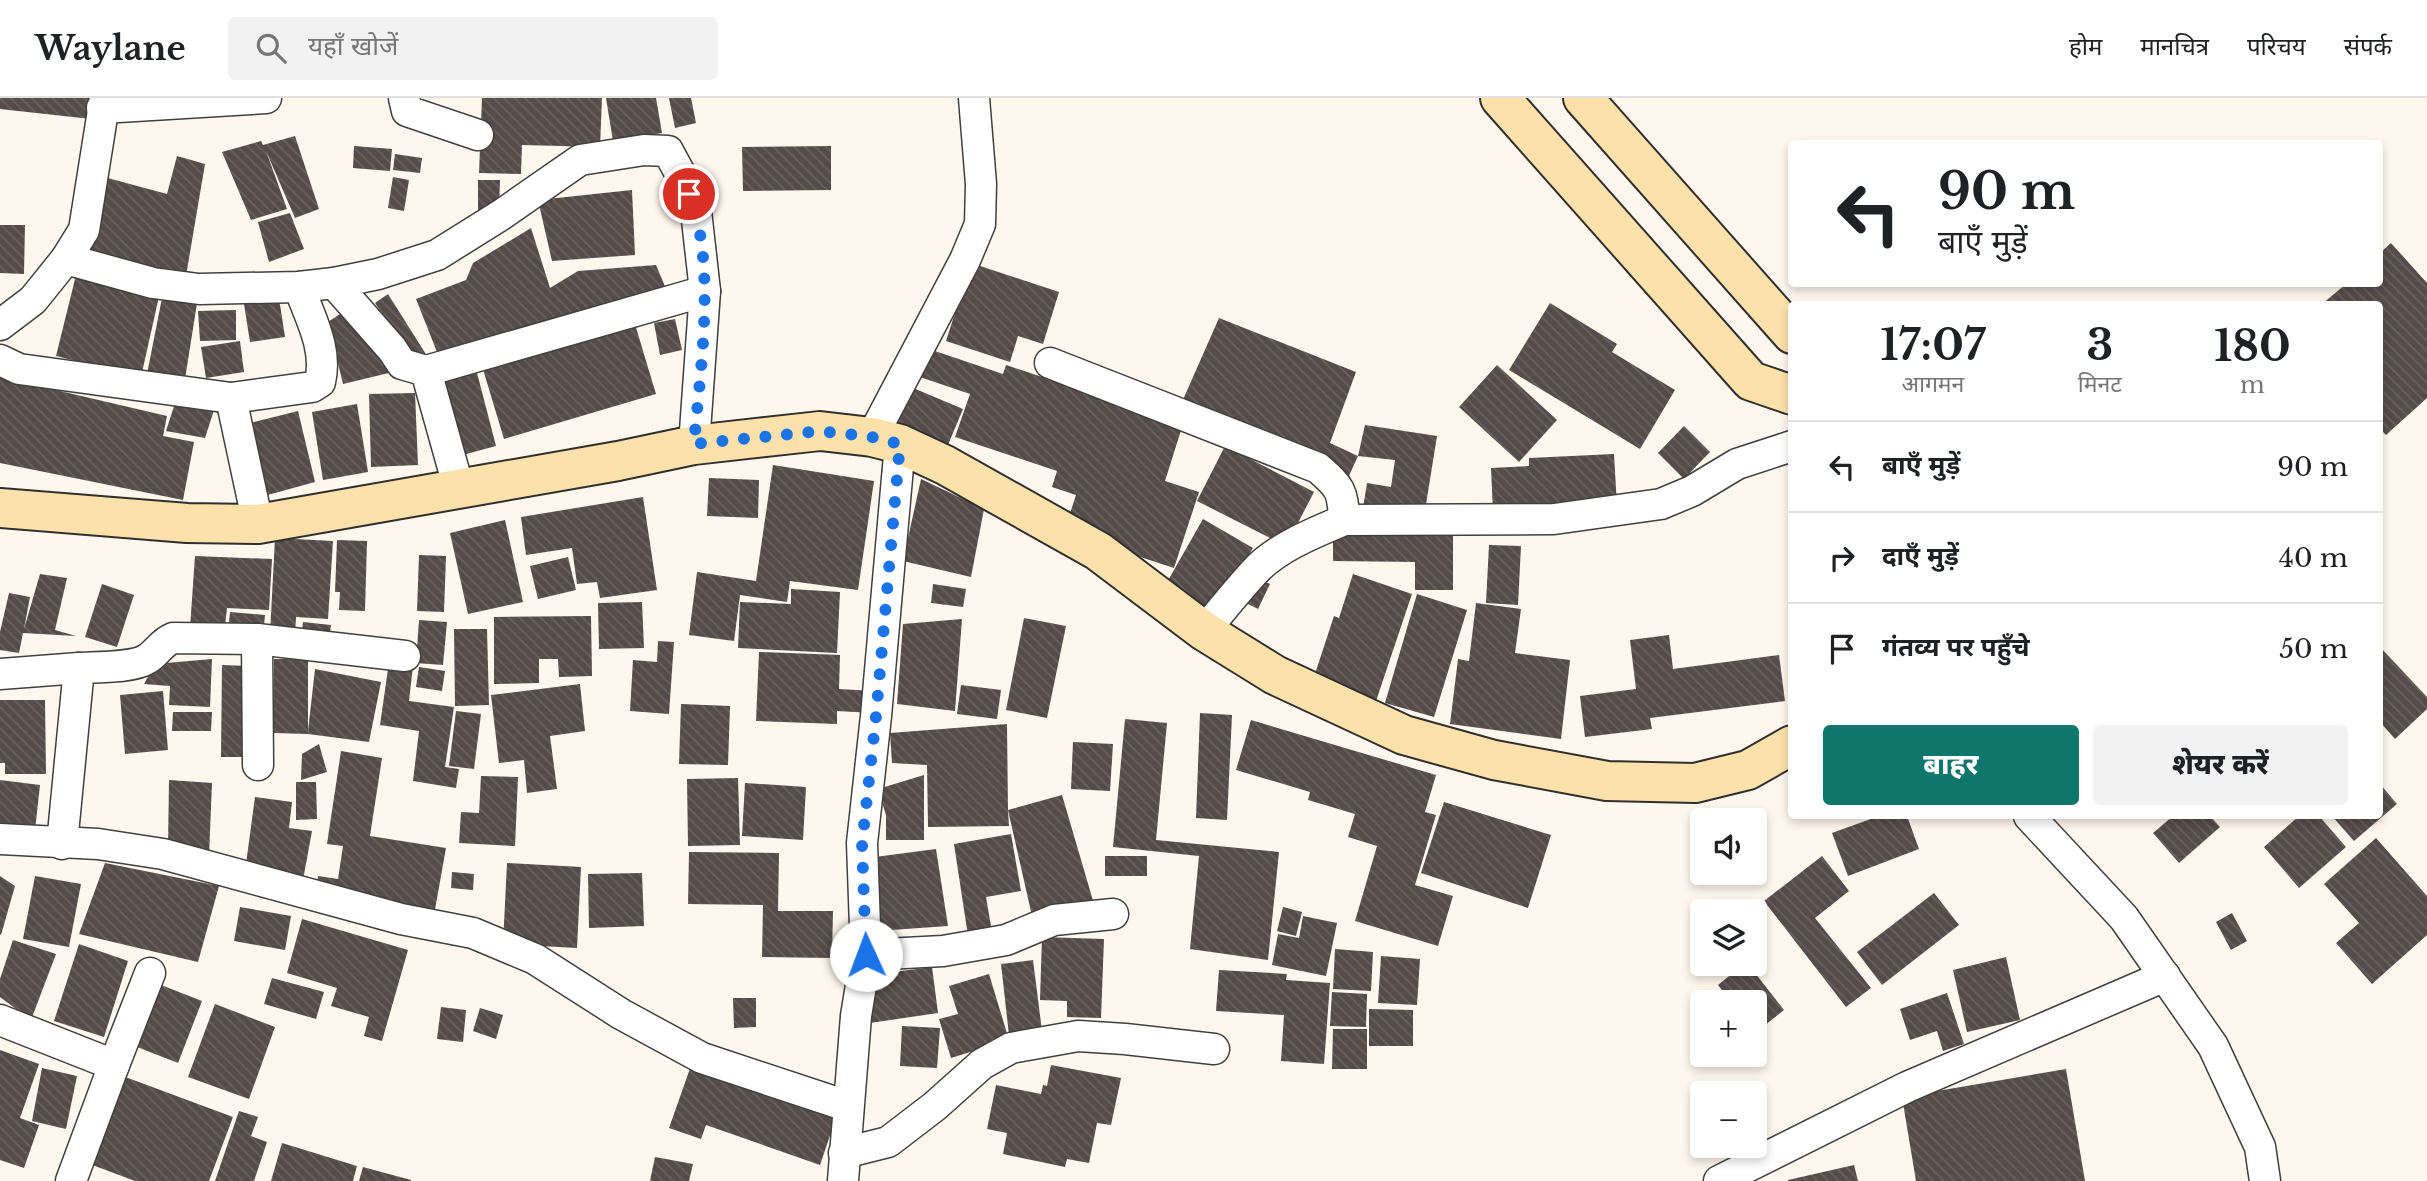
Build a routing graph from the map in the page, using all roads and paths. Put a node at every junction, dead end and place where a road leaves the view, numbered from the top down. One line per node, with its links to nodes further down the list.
1 (266, 98): 6 (street)
2 (404, 98): 7 (street)
3 (974, 98): 19 (street)
4 (1500, 98): 17 (street)
5 (1583, 98): 13 (street)
6 (104, 103): 8 (street)
7 (478, 135)
8 (66, 259): 10 (street); 12 (street)
9 (334, 283): 10 (street); 11 (street); 16 (street)
10 (299, 286): 18 (street)
11 (705, 291): 16 (street); 20 (street)
12 (0, 325)
13 (1788, 329)
14 (0, 360): 18 (street)
15 (1050, 363): 24 (street)
16 (426, 370): 22 (street)
17 (1788, 394)
18 (231, 398): 25 (street)
19 (886, 440): 20 (street); 26 (street); 37 (street)
20 (694, 444): 22 (street)
21 (1788, 447): 24 (street)
22 (458, 489): 25 (street)
23 (0, 508): 25 (street)
24 (1345, 520): 26 (street)
25 (258, 524)
26 (1204, 631): 31 (street)
27 (257, 639): 28 (street); 29 (street); 32 (street)
28 (405, 656)
29 (79, 668): 30 (street); 35 (street)
30 (0, 674)
31 (1788, 747)
32 (258, 765)
33 (2032, 819): 39 (street)
34 (0, 839): 35 (street)
35 (62, 844): 43 (street)
36 (1113, 914): 37 (street)
37 (866, 955): 43 (street)
38 (150, 973): 42 (street)
39 (2165, 976): 46 (street); 47 (street)
40 (0, 1020): 42 (street)
41 (1214, 1049): 44 (street)
42 (114, 1065): 45 (street)
43 (847, 1106): 44 (street)
44 (843, 1167)
45 (71, 1181)
46 (1719, 1181)
47 (2265, 1181)

